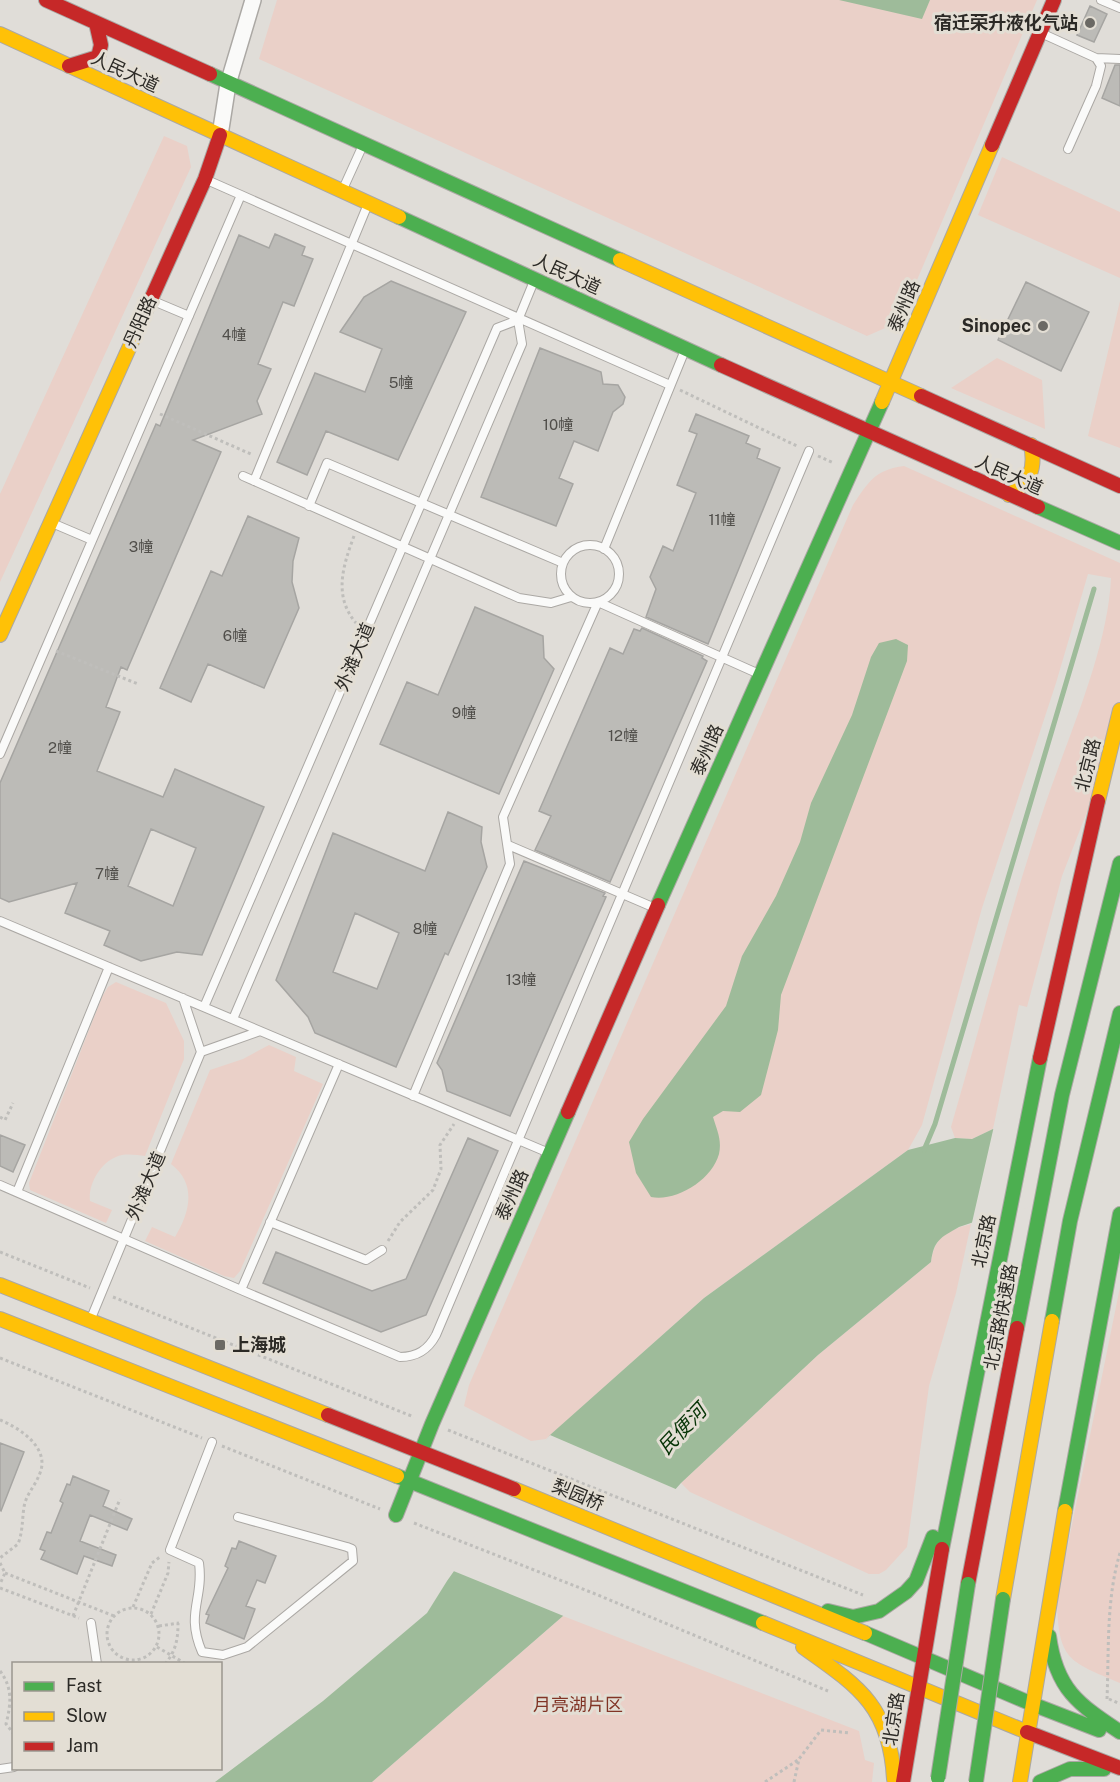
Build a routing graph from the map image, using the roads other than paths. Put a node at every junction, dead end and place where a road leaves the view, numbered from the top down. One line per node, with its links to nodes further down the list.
1 (46, 0): 6 (main road, 人民大道)
2 (253, 0): 12 (street, 丹阳路)
3 (1054, 0): 7 (main road, 泰州路)
4 (1101, 0): 5 (lane)
5 (1120, 8)
6 (96, 23): 11 (main road); 12 (main road, 人民大道)
7 (1040, 33): 9 (lane); 26 (main road, 泰州路)
8 (0, 34): 11 (main road, 人民大道)
9 (1096, 58): 10 (lane); 15 (lane)
10 (1120, 58)
11 (69, 66): 13 (main road, 人民大道)
12 (228, 84): 13 (street, 丹阳路); 14 (main road, 人民大道)
13 (220, 135): 16 (main road, 丹阳路); 17 (main road, 人民大道)
14 (363, 144): 17 (lane); 26 (main road, 人民大道)
15 (1068, 149)
16 (205, 178): 18 (lane); 22 (main road, 丹阳路)
17 (343, 191): 19 (main road, 人民大道)
18 (241, 195): 20 (lane); 23 (lane)
19 (369, 203): 20 (lane); 21 (main road, 人民大道)
20 (351, 245): 24 (lane); 32 (lane)
21 (535, 279): 24 (lane, 外滩大道); 25 (main road, 人民大道)
22 (150, 299): 23 (lane); 38 (main road, 丹阳路)
23 (189, 316): 39 (lane)
24 (518, 320): 27 (lane); 35 (lane, 外滩大道); 37 (lane, 外滩大道)
25 (685, 349): 27 (lane); 28 (main road, 人民大道)
26 (892, 381): 28 (main road, 泰州路); 29 (main road, 人民大道)
27 (670, 385): 42 (lane)
28 (867, 432): 34 (main road, 人民大道); 49 (main road, 泰州路)
29 (1031, 445): 33 (main road, 人民大道); 34 (main road)
30 (809, 451): 48 (lane)
31 (243, 476): 32 (lane)
32 (254, 481): 36 (lane)
33 (1120, 486)
34 (1009, 495): 40 (main road, 人民大道)
35 (422, 503): 36 (lane); 37 (lane); 41 (lane, 外滩大道)
36 (309, 506): 41 (lane)
37 (448, 515): 43 (lane, 外滩大道); 44 (lane)
38 (51, 522): 39 (lane); 47 (main road, 丹阳路)
39 (93, 540): 51 (lane)
40 (1120, 543)
41 (403, 547): 43 (lane); 59 (lane, 外滩大道)
42 (604, 549): 44 (lane); 46 (lane)
43 (430, 559): 45 (lane); 61 (lane, 外滩大道)
44 (563, 563): 45 (lane)
45 (571, 597): 46 (lane)
46 (598, 603): 48 (lane); 52 (lane)
47 (0, 635)
48 (722, 658): 49 (lane); 54 (lane)
49 (759, 675): 55 (main road, 泰州路)
50 (1120, 710): 78 (main road, 北京路)
51 (0, 754)
52 (508, 845): 54 (lane); 65 (lane)
53 (1120, 863): 97 (main road, 北京路快速路, bridge)
54 (622, 894): 55 (lane); 66 (lane)
55 (657, 909): 67 (main road, 泰州路)
56 (0, 921): 57 (lane)
57 (109, 967): 58 (lane); 69 (lane)
58 (183, 998): 59 (lane); 63 (lane)
59 (204, 1007): 61 (lane)
60 (1120, 1013): 100 (main road, bridge)
61 (233, 1019): 62 (lane)
62 (260, 1031): 63 (lane); 64 (lane)
63 (201, 1052): 72 (lane, 外滩大道)
64 (339, 1064): 65 (lane); 71 (lane)
65 (413, 1096): 66 (lane)
66 (519, 1140): 67 (lane); 75 (lane)
67 (550, 1154): 80 (main road, 泰州路)
68 (0, 1185): 69 (lane)
69 (16, 1192): 72 (lane)
70 (1120, 1214): 84 (main road)
71 (270, 1222): 73 (lane); 75 (lane)
72 (124, 1239): 75 (lane); 77 (lane, 外滩大道)
73 (382, 1250)
74 (0, 1285): 77 (main road, 梨园桥)
75 (241, 1290)
76 (0, 1319): 81 (main road)
77 (90, 1320): 80 (main road, 梨园桥)
78 (964, 1426): 85 (main road); 88 (main road, 北京路)
79 (212, 1442): 89 (lane)
80 (421, 1452): 81 (main road, 泰州路); 85 (main road, 梨园桥)
81 (410, 1481): 82 (main road, 泰州路); 87 (main road)
82 (396, 1515)
83 (238, 1517): 89 (lane)
84 (1051, 1586): 92 (main road); 94 (main road)
85 (796, 1604): 88 (main road)
86 (91, 1623): 90 (lane)
87 (779, 1631): 91 (main road); 98 (main road)
88 (922, 1656): 91 (main road, 北京路); 92 (main road)
89 (211, 1660)
90 (97, 1662)
91 (917, 1688): 93 (main road); 99 (main road, 北京路)
92 (1032, 1704): 93 (main road); 95 (main road)
93 (1027, 1732): 96 (main road); 101 (main road)
94 (1120, 1732)
95 (1120, 1738)
96 (1120, 1770): 102 (main road)
97 (938, 1780)
98 (894, 1782)
99 (903, 1782)
100 (976, 1782)
101 (1020, 1782)
102 (1040, 1782)

